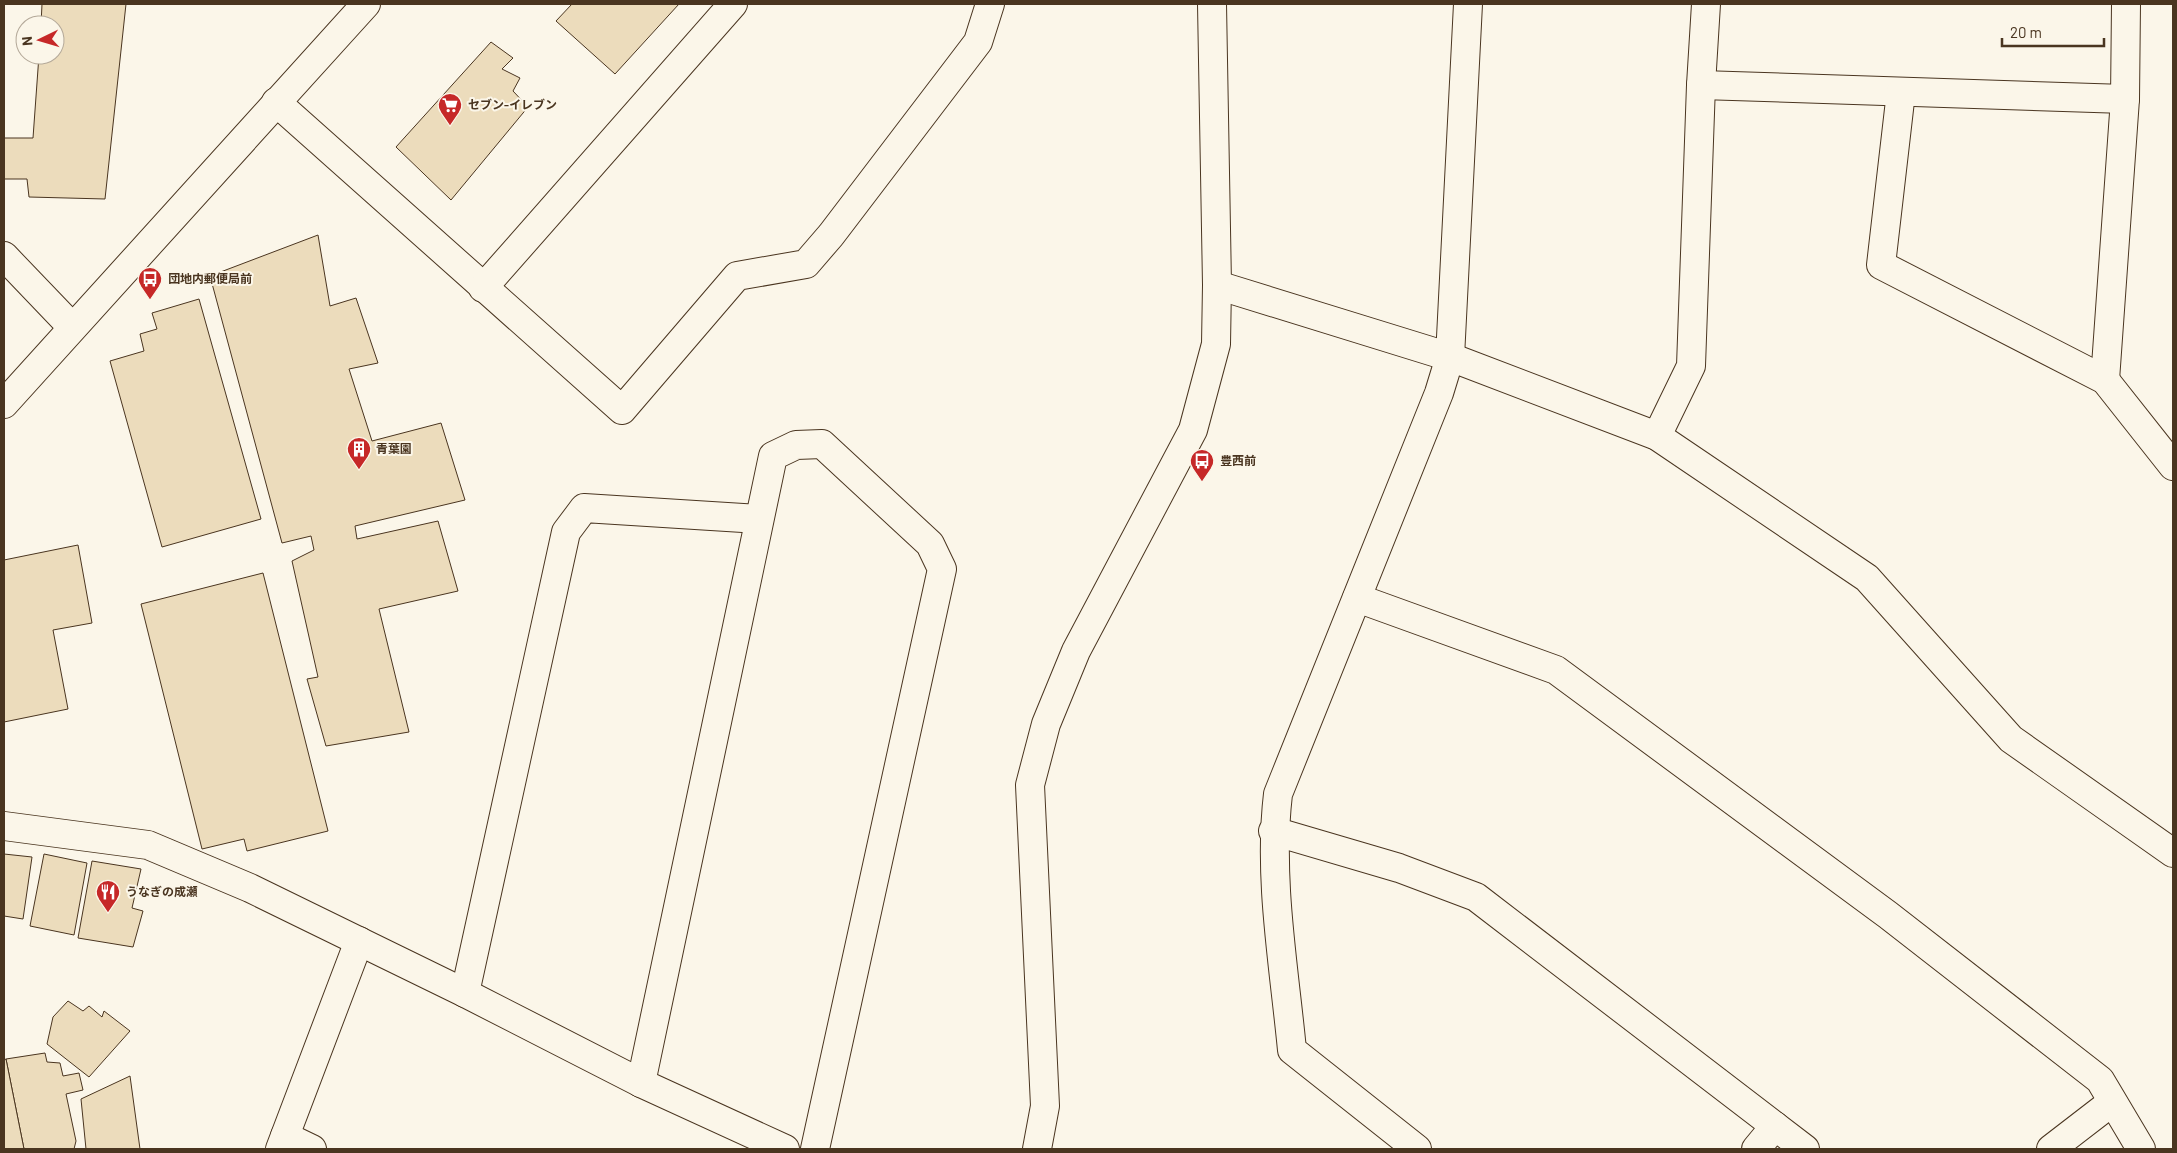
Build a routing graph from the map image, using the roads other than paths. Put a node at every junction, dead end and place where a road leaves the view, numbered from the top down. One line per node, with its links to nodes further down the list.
1 (366, 4): 11 (street)
2 (733, 4): 14 (street)
3 (990, 4): 14 (street)
4 (1212, 4): 13 (street)
5 (1468, 4): 16 (street)
6 (1706, 4): 8 (street)
7 (2126, 4): 10 (street)
8 (1700, 85): 9 (street); 19 (street)
9 (1901, 92): 10 (street); 17 (street)
10 (2125, 99): 17 (street)
11 (276, 102): 14 (street); 15 (street)
12 (4, 256): 15 (street)
13 (1217, 285): 16 (street); 36 (street)
14 (483, 288)
15 (72, 327): 18 (street)
16 (1450, 357): 19 (street); 22 (street)
17 (2105, 380): 20 (street)
18 (4, 404)
19 (1657, 436): 25 (street)
20 (2173, 466)
21 (759, 519): 27 (street); 28 (street); 35 (street)
22 (1357, 598): 24 (street); 29 (street)
23 (4, 826): 26 (street)
24 (1273, 831): 30 (street); 32 (street)
25 (2173, 853)
26 (359, 941): 27 (street); 31 (street)
27 (465, 993): 28 (street)
28 (641, 1083): 34 (street)
29 (2112, 1102): 39 (street); 40 (street)
30 (1775, 1126): 37 (street); 38 (street)
31 (283, 1143): 33 (street)
32 (1403, 1145)
33 (312, 1149)
34 (785, 1149)
35 (815, 1149)
36 (1037, 1149)
37 (1756, 1149)
38 (1806, 1149)
39 (2051, 1149)
40 (2141, 1149)

